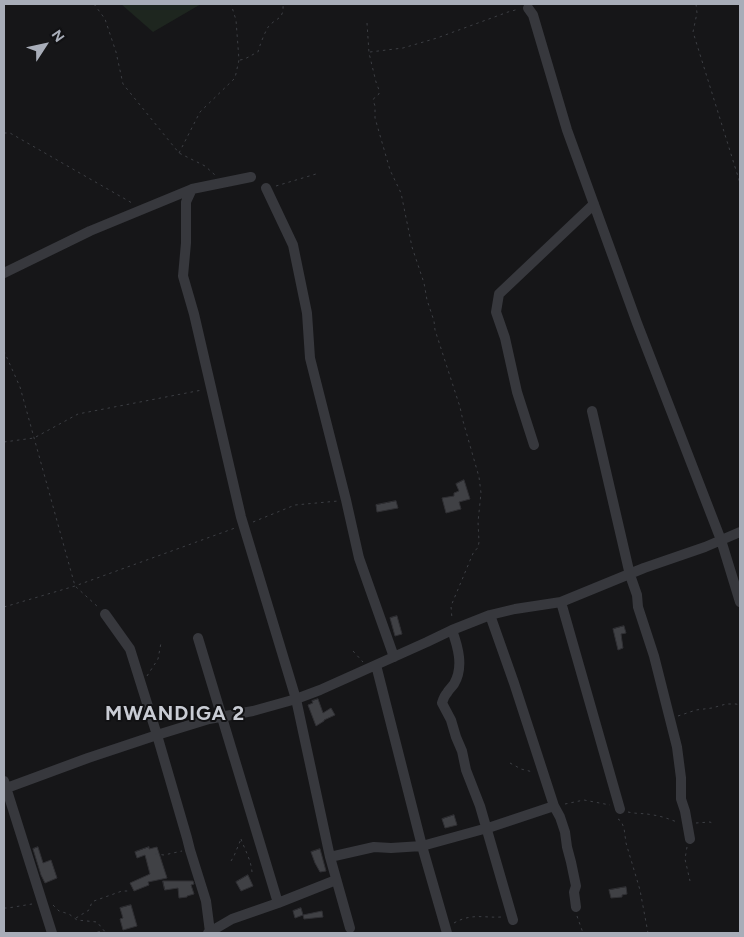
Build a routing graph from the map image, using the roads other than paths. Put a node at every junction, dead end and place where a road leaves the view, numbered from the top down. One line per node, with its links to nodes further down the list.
1 (528, 8): 5 (street)
2 (251, 177): 4 (street)
3 (266, 188): 18 (street)
4 (192, 189): 6 (street); 20 (street)
5 (594, 204): 8 (street); 10 (street)
6 (4, 273)
7 (592, 411): 11 (street)
8 (534, 445)
9 (740, 532): 10 (street)
10 (721, 540): 11 (street); 13 (street)
11 (630, 575): 12 (street); 27 (street)
12 (561, 602): 15 (street); 25 (street)
13 (740, 602)
14 (105, 614): 22 (street)
15 (490, 615): 16 (street); 24 (street)
16 (452, 630): 18 (street); 26 (street)
17 (198, 638): 21 (street)
18 (394, 657): 19 (street)
19 (372, 667): 20 (street); 28 (street)
20 (296, 698): 21 (street); 29 (street)
21 (222, 717): 22 (street); 31 (street)
22 (157, 735): 23 (street); 36 (street)
23 (5, 786): 37 (street)
24 (554, 806): 26 (street); 32 (street)
25 (616, 812)
26 (486, 828): 28 (street); 33 (street)
27 (690, 839)
28 (422, 846): 29 (street); 35 (street)
29 (330, 856): 30 (street)
30 (336, 880): 31 (street); 34 (street)
31 (278, 903): 36 (street)
32 (576, 907)
33 (512, 918)
34 (350, 928)
35 (446, 931)
36 (209, 932)
37 (52, 933)

